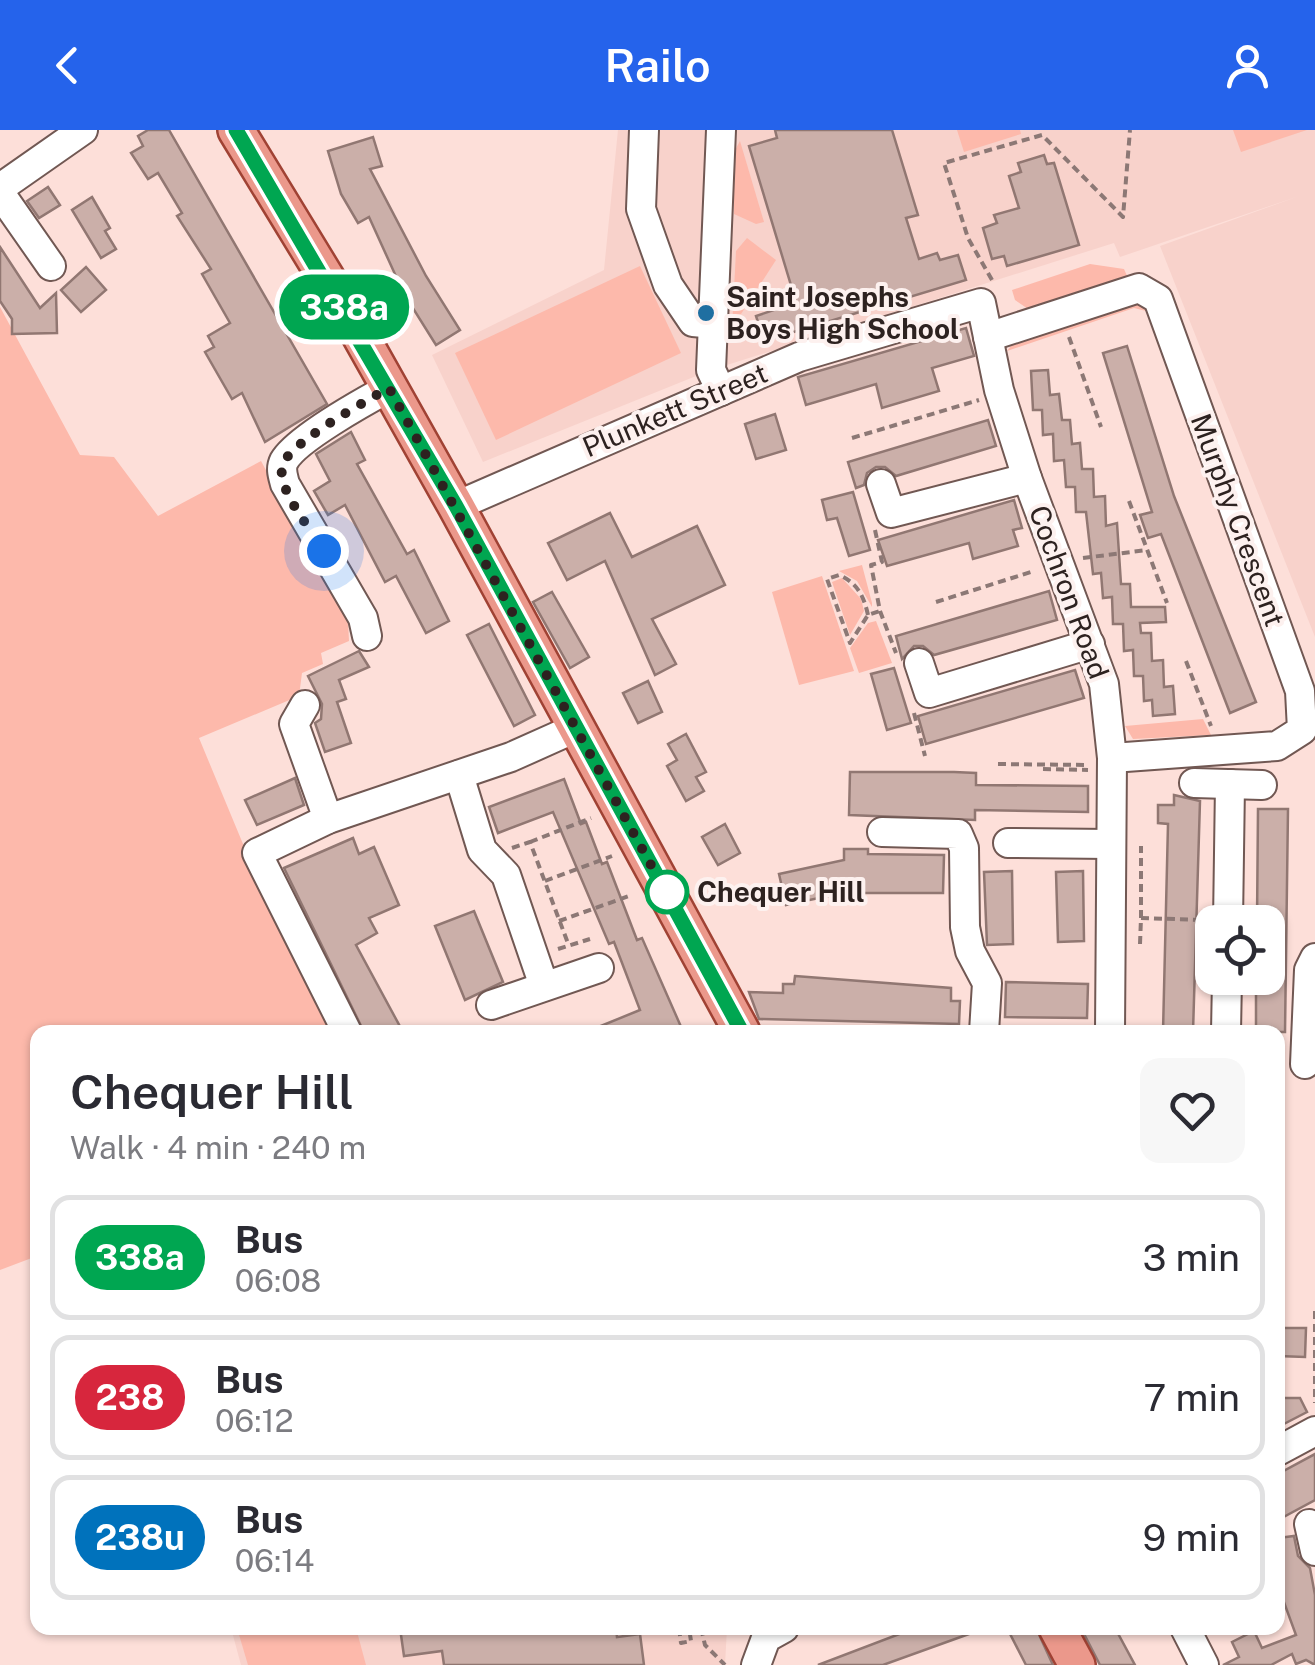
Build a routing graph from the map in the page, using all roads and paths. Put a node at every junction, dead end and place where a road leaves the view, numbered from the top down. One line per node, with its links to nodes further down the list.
1 (83, 130): 6 (street)
2 (236, 130): 12 (main road)
3 (644, 130): 9 (street)
4 (721, 130): 9 (street)
5 (1130, 130): 8 (path)
6 (0, 191): 7 (street)
7 (52, 266)
8 (981, 303): 11 (street); 13 (street, Plunkett Street)
9 (714, 324): 13 (street)
10 (1084, 331): 15 (path)
11 (988, 337): 17 (street, Cochron Road); 35 (street, Murphy Crescent)
12 (389, 388): 20 (main road); 28 (street)
13 (721, 391): 20 (street, Plunkett Street)
14 (988, 398): 16 (path)
15 (1101, 427)
16 (852, 438)
17 (1028, 478): 18 (street); 23 (street, Cochron Road)
18 (881, 484)
19 (1129, 502): 22 (path)
20 (456, 506): 34 (main road)
21 (874, 530): 26 (path)
22 (1147, 550): 23 (path); 25 (path)
23 (1052, 564): 24 (path); 29 (street, Cochron Road)
24 (936, 602)
25 (1167, 603)
26 (880, 610): 27 (path); 31 (path)
27 (868, 616): 27 (path)
28 (367, 636)
29 (1090, 644): 31 (street); 38 (street, Cochron Road)
30 (1186, 660): 35 (path)
31 (911, 666)
32 (306, 705): 45 (street)
33 (913, 708): 36 (path)
34 (578, 727): 40 (street); 69 (main road)
35 (1221, 752): 38 (street, Murphy Crescent)
36 (925, 756)
37 (998, 764): 38 (path)
38 (1103, 765): 39 (path); 49 (street, Cochron Road)
39 (1043, 769)
40 (458, 775): 45 (street); 52 (street)
41 (1194, 783): 42 (street)
42 (1230, 784): 43 (street); 55 (street)
43 (1262, 785)
44 (591, 818): 47 (path)
45 (328, 820): 68 (street)
46 (882, 832): 70 (street)
47 (530, 842): 52 (path); 53 (path)
48 (1008, 843): 49 (street)
49 (1110, 844): 71 (street, Cochron Road)
50 (1142, 846): 56 (path)
51 (612, 856): 53 (path)
52 (488, 857): 62 (street)
53 (545, 882): 58 (path)
54 (629, 896): 58 (path)
55 (1228, 905)
56 (1140, 918): 57 (path); 60 (path)
57 (1195, 920)
58 (560, 922): 61 (path)
59 (590, 939): 61 (path)
60 (1140, 944)
61 (568, 946): 62 (path)
62 (534, 956): 65 (street)
63 (1315, 958): 73 (street)
64 (600, 968): 65 (street)
65 (544, 986): 67 (street)
66 (1227, 995): 72 (street)
67 (490, 1005)
68 (344, 1025)
69 (738, 1025)
70 (984, 1025)
71 (1110, 1025)
72 (1226, 1025)
73 (1299, 1064)
74 (1314, 1311): 75 (path)
75 (1315, 1402)
76 (1315, 1431): 77 (street)
77 (1285, 1447)
78 (703, 1635): 82 (path)
79 (771, 1635): 83 (street)
80 (1062, 1635): 84 (main road)
81 (1195, 1635): 85 (street)
82 (725, 1665)
83 (756, 1665)
84 (1077, 1665)
85 (1204, 1665)

